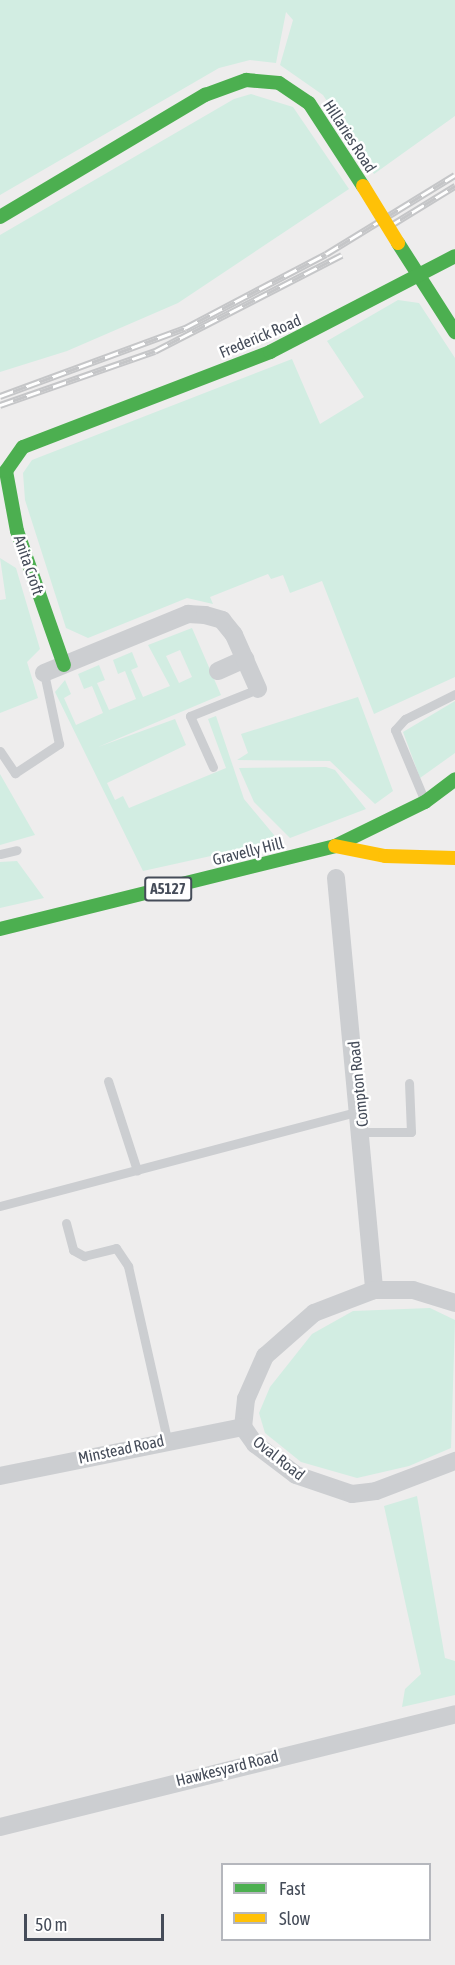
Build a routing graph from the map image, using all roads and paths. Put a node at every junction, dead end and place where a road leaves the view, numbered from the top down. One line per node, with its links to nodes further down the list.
1 (0, 217): 3 (street, Hillaries Road, bridge)
2 (455, 256): 3 (street, Frederick Road)
3 (419, 277): 4 (street, Hillaries Road); 5 (street, Frederick Road)
4 (455, 332)
5 (69, 427): 6 (street, Anita Croft)
6 (8, 532): 8 (street, Anita Croft)
7 (245, 659): 8 (street); 9 (street); 11 (street)
8 (64, 665): 10 (street)
9 (218, 671)
10 (44, 673): 13 (lane)
11 (258, 689): 14 (lane)
12 (455, 694): 16 (lane)
13 (0, 751)
14 (213, 767)
15 (455, 779): 16 (street, Gravelly Hill / A5127)
16 (424, 802): 17 (street, Gravelly Hill / A5127)
17 (335, 846): 20 (street); 22 (street, Gravelly Hill / A5127)
18 (17, 850): 19 (lane)
19 (0, 854)
20 (455, 858)
21 (336, 878): 25 (street, Compton Road)
22 (0, 929)
23 (108, 1082): 27 (lane)
24 (409, 1083): 26 (lane)
25 (361, 1111): 26 (street, Compton Road); 27 (lane)
26 (363, 1132): 30 (street, Compton Road)
27 (137, 1170): 28 (lane)
28 (0, 1206)
29 (66, 1223): 33 (lane)
30 (374, 1290): 31 (street, Oval Road); 32 (street, Oval Road)
31 (455, 1303)
32 (243, 1427): 33 (street, Minstead Road); 34 (street, Oval Road)
33 (167, 1439): 35 (street, Minstead Road)
34 (455, 1461)
35 (0, 1476)
36 (454, 1719): 37 (street, Hawkesyard Road)
37 (0, 1827)

